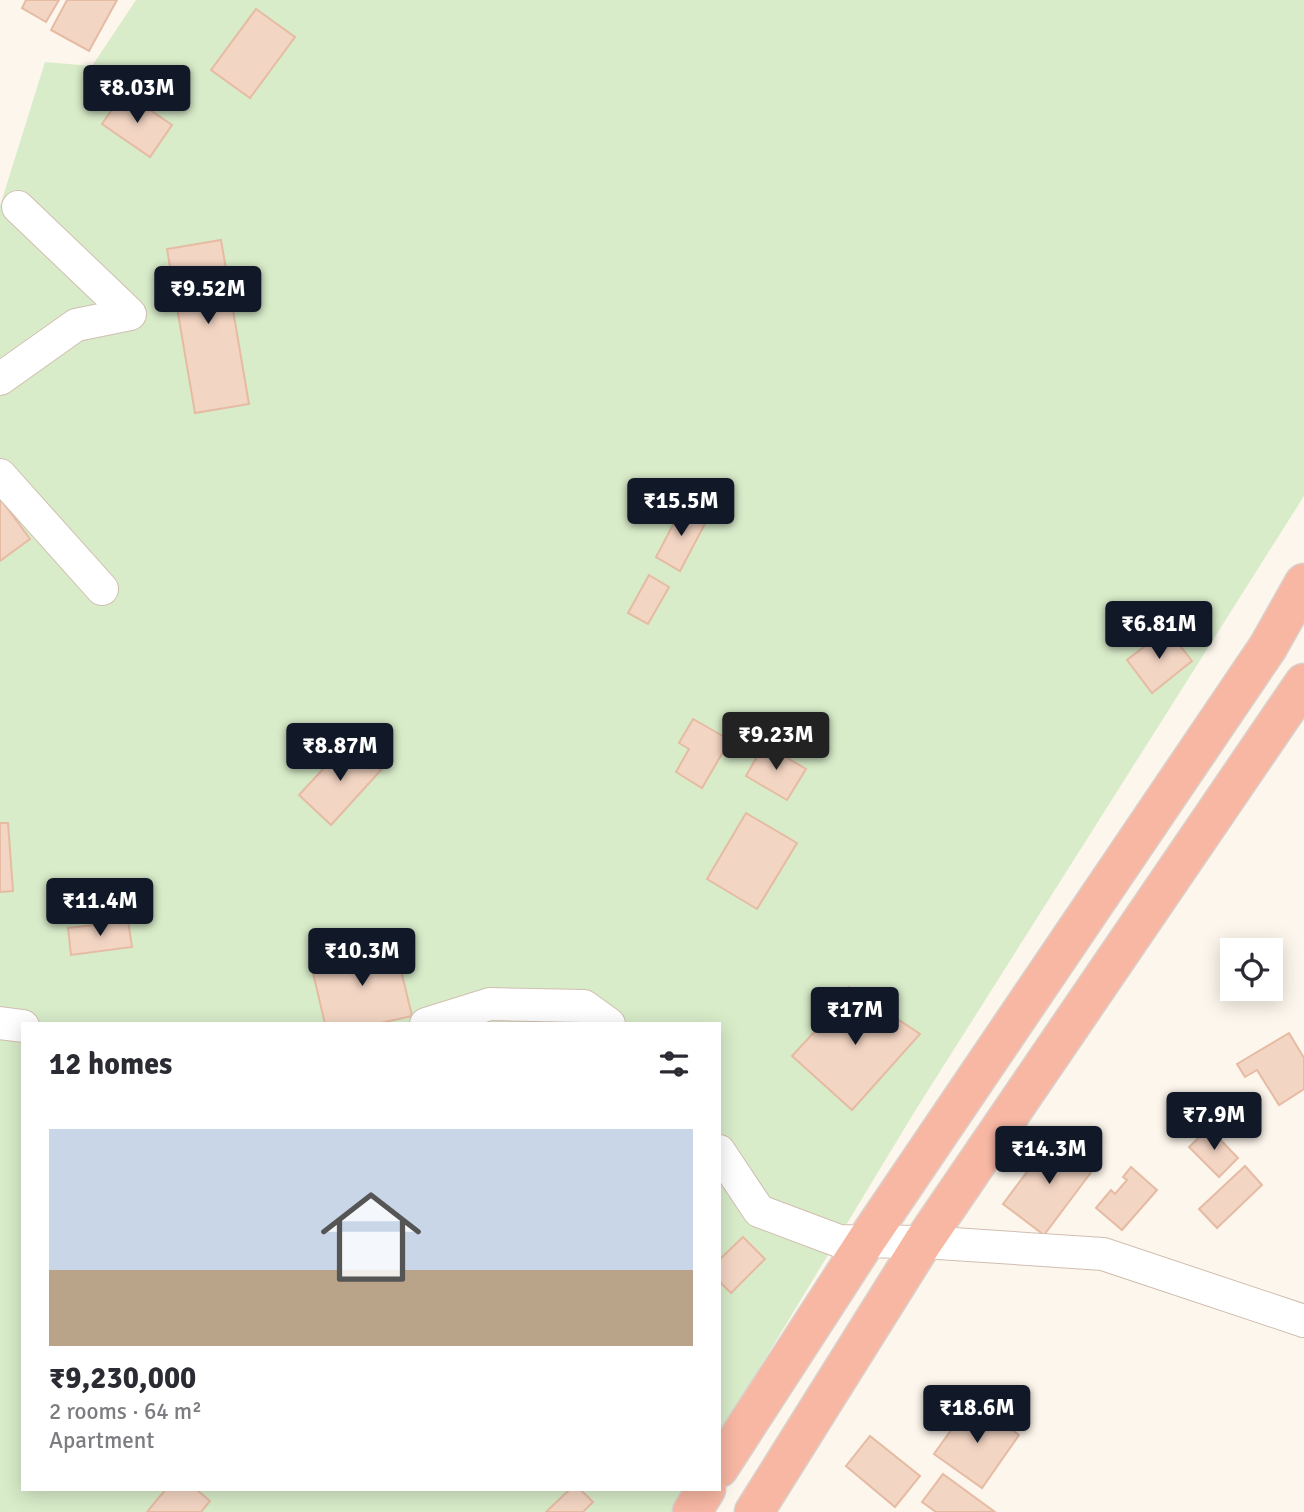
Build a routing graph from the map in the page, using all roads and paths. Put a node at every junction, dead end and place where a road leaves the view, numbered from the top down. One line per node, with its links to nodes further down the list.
1 (18, 207): 2 (street)
2 (0, 379)
3 (0, 475): 5 (street)
4 (1304, 583): 12 (highway)
5 (102, 589)
6 (1304, 683): 13 (highway)
7 (432, 1022): 8 (street)
8 (606, 1022)
9 (0, 1023): 10 (street)
10 (21, 1026)
11 (721, 1154): 12 (street)
12 (866, 1241): 13 (street); 15 (highway)
13 (923, 1242): 14 (street); 18 (highway)
14 (1304, 1321)
15 (721, 1465)
16 (705, 1491): 17 (highway)
17 (692, 1512)
18 (754, 1512)

